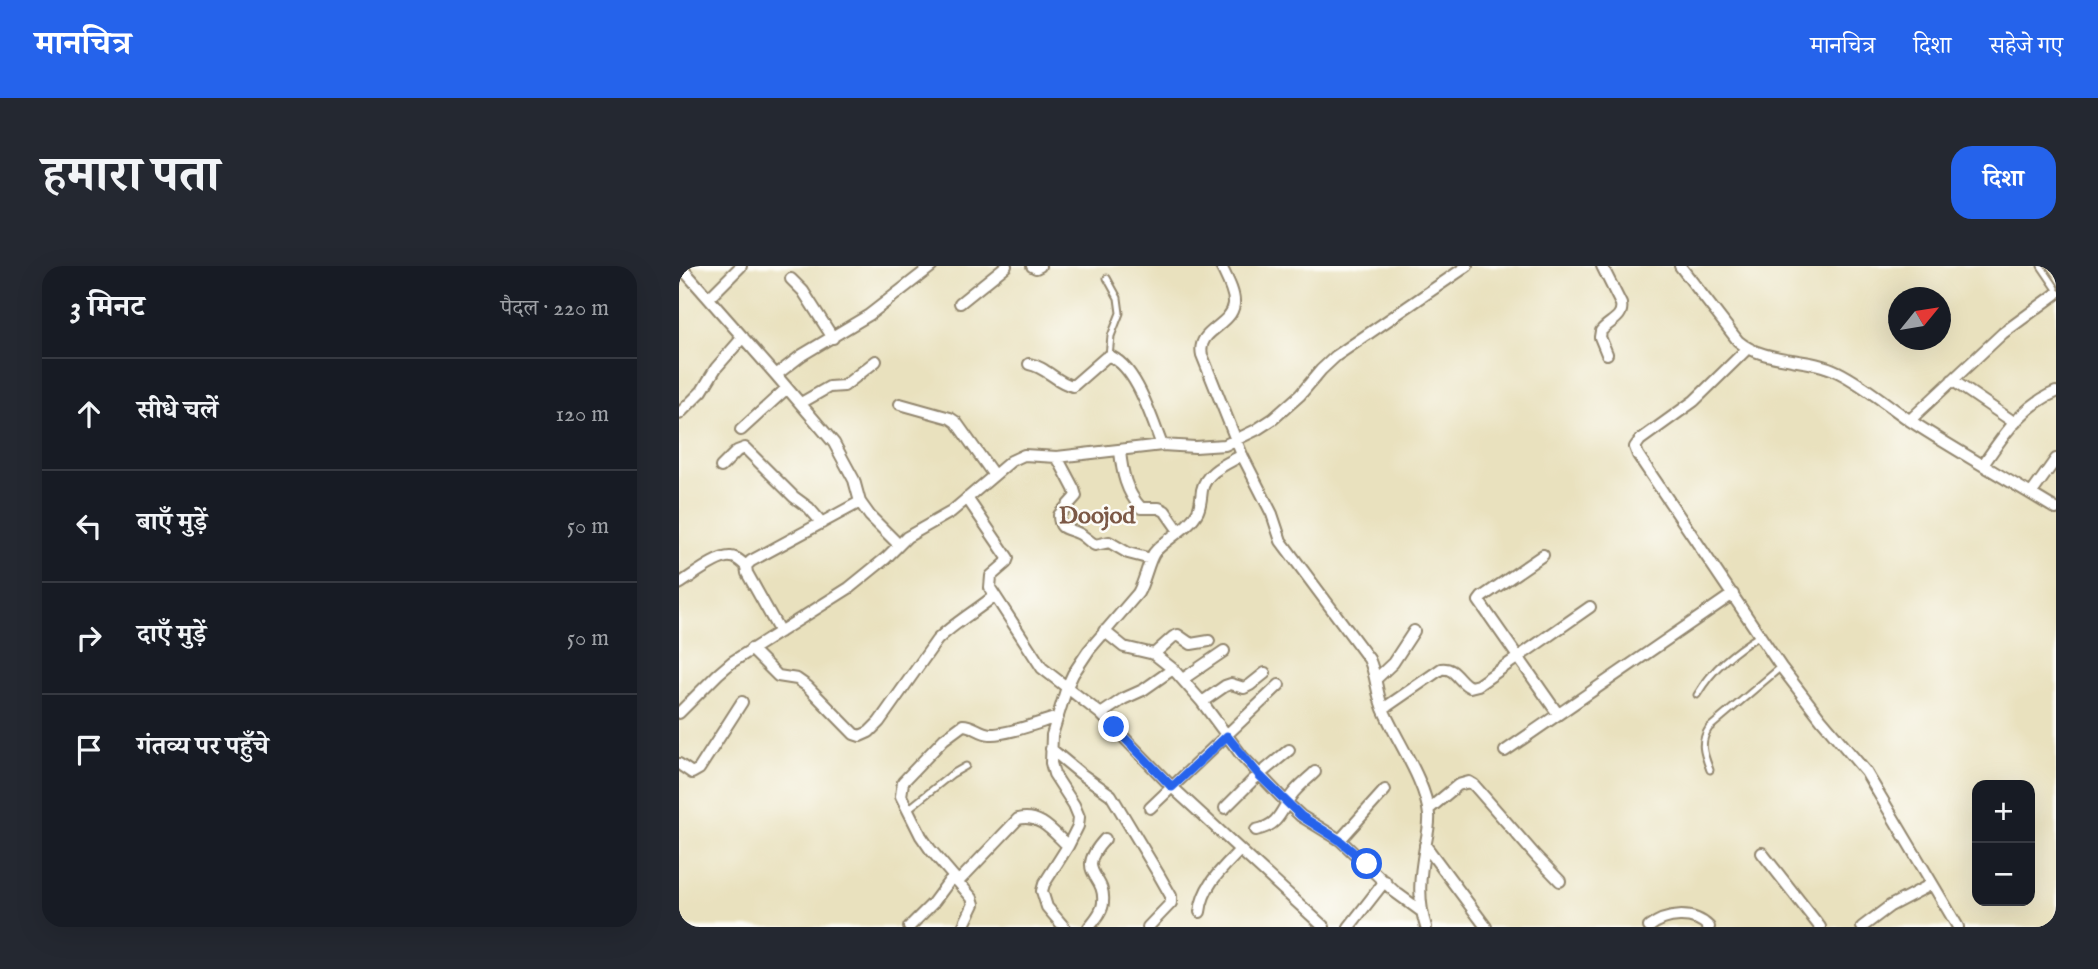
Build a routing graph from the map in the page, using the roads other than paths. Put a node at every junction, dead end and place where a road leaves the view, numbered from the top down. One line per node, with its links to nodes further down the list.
1 (680, 266): 16 (street)
2 (741, 266): 16 (street)
3 (932, 266): 19 (street)
4 (1006, 266): 17 (street)
5 (1032, 266): 6 (street)
6 (1040, 266)
7 (1221, 266): 35 (street)
8 (1467, 266): 35 (street)
9 (1602, 266): 21 (street)
10 (1680, 266): 20 (street)
11 (2041, 266): 14 (lane)
12 (1107, 278): 22 (lane)
13 (791, 279): 19 (street)
14 (2056, 288)
15 (2056, 294): 26 (street)
16 (709, 298): 18 (street)
17 (960, 303)
18 (743, 337): 25 (street); 31 (street)
19 (833, 338): 25 (street)
20 (1747, 349): 32 (street); 55 (street)
21 (1607, 354)
22 (1109, 356): 24 (street); 36 (street)
23 (876, 361): 29 (street)
24 (1029, 364)
25 (776, 374): 27 (street)
26 (1952, 380): 32 (street); 33 (street)
27 (787, 388): 29 (street); 34 (street)
28 (2056, 392): 33 (street)
29 (801, 403): 46 (street)
30 (900, 404): 43 (street)
31 (679, 414)
32 (1910, 420): 41 (street)
33 (2015, 423): 41 (street)
34 (741, 430)
35 (1235, 440): 36 (street); 38 (street)
36 (1162, 445): 37 (street)
37 (1119, 451): 39 (street); 49 (street)
38 (1242, 456): 49 (street); 71 (street)
39 (1057, 457): 43 (street); 52 (street)
40 (2056, 458): 44 (street)
41 (1983, 465): 44 (street)
42 (721, 467): 48 (street)
43 (993, 474): 45 (street)
44 (2031, 494): 47 (street)
45 (967, 498): 50 (street); 56 (street)
46 (860, 502): 48 (street); 50 (street)
47 (2056, 509)
48 (822, 523): 53 (street)
49 (1179, 531): 52 (street)
50 (898, 544): 60 (street)
51 (1543, 555): 66 (street)
52 (1151, 559): 58 (street)
53 (746, 566): 54 (street); 60 (street)
54 (679, 584)
55 (1733, 594): 61 (street); 81 (street)
56 (994, 596): 63 (street); 73 (street)
57 (1590, 607): 66 (street)
58 (1104, 631): 65 (street); 73 (street)
59 (1414, 631): 71 (street)
60 (780, 632): 63 (street)
61 (1760, 635): 67 (street); 75 (lane)
62 (1209, 641): 65 (street)
63 (751, 649): 78 (street)
64 (1224, 651): 70 (street)
65 (1154, 654): 68 (street)
66 (1517, 658): 79 (street); 81 (street)
67 (1781, 667): 89 (lane); 109 (street)
68 (1173, 669): 70 (street); 80 (street)
69 (1265, 673): 77 (street)
70 (1183, 679): 77 (street)
71 (1376, 680): 79 (street)
72 (1279, 685): 83 (street)
73 (1067, 687): 80 (street); 82 (street)
74 (679, 694): 78 (street)
75 (1697, 695)
76 (742, 702): 87 (street)
77 (1202, 702): 83 (street)
78 (683, 709)
79 (1383, 709): 97 (street)
80 (1101, 714): 92 (street)
81 (1558, 714): 86 (street)
82 (1058, 717): 84 (street); 98 (street)
83 (1227, 736): 91 (street); 92 (street)
84 (1051, 749): 103 (street); 117 (street)
85 (1289, 750): 91 (street)
86 (1505, 751)
87 (679, 764)
88 (966, 766): 98 (lane)
89 (1710, 770)
90 (1315, 772): 94 (street)
91 (1259, 775): 94 (street); 96 (street)
92 (1172, 787): 95 (street); 104 (street)
93 (1385, 790): 101 (street)
94 (1287, 803): 99 (street); 101 (street)
95 (1150, 808)
96 (1225, 808)
97 (1429, 809): 102 (street); 108 (street)
98 (907, 810): 106 (street)
99 (1256, 830)
100 (1105, 839): 116 (street)
101 (1339, 840): 107 (street)
102 (1425, 845): 110 (street); 122 (street)
103 (1068, 846): 106 (street); 115 (street)
104 (1240, 850): 111 (street); 112 (street)
105 (1762, 853): 125 (street)
106 (956, 879): 113 (street); 114 (street)
107 (1385, 881): 110 (street); 120 (street)
108 (1560, 881)
109 (1932, 884): 126 (street); 127 (street)
110 (1421, 911): 121 (street)
111 (1200, 912)
112 (1313, 917): 118 (street); 119 (street)
113 (909, 927)
114 (963, 927)
115 (1064, 927)
116 (1089, 927)
117 (1148, 927)
118 (1305, 927)
119 (1324, 927)
120 (1349, 927)
121 (1426, 927)
122 (1486, 927)
123 (1649, 927): 124 (street)
124 (1709, 927)
125 (1820, 927)
126 (1862, 927)
127 (1958, 927)

